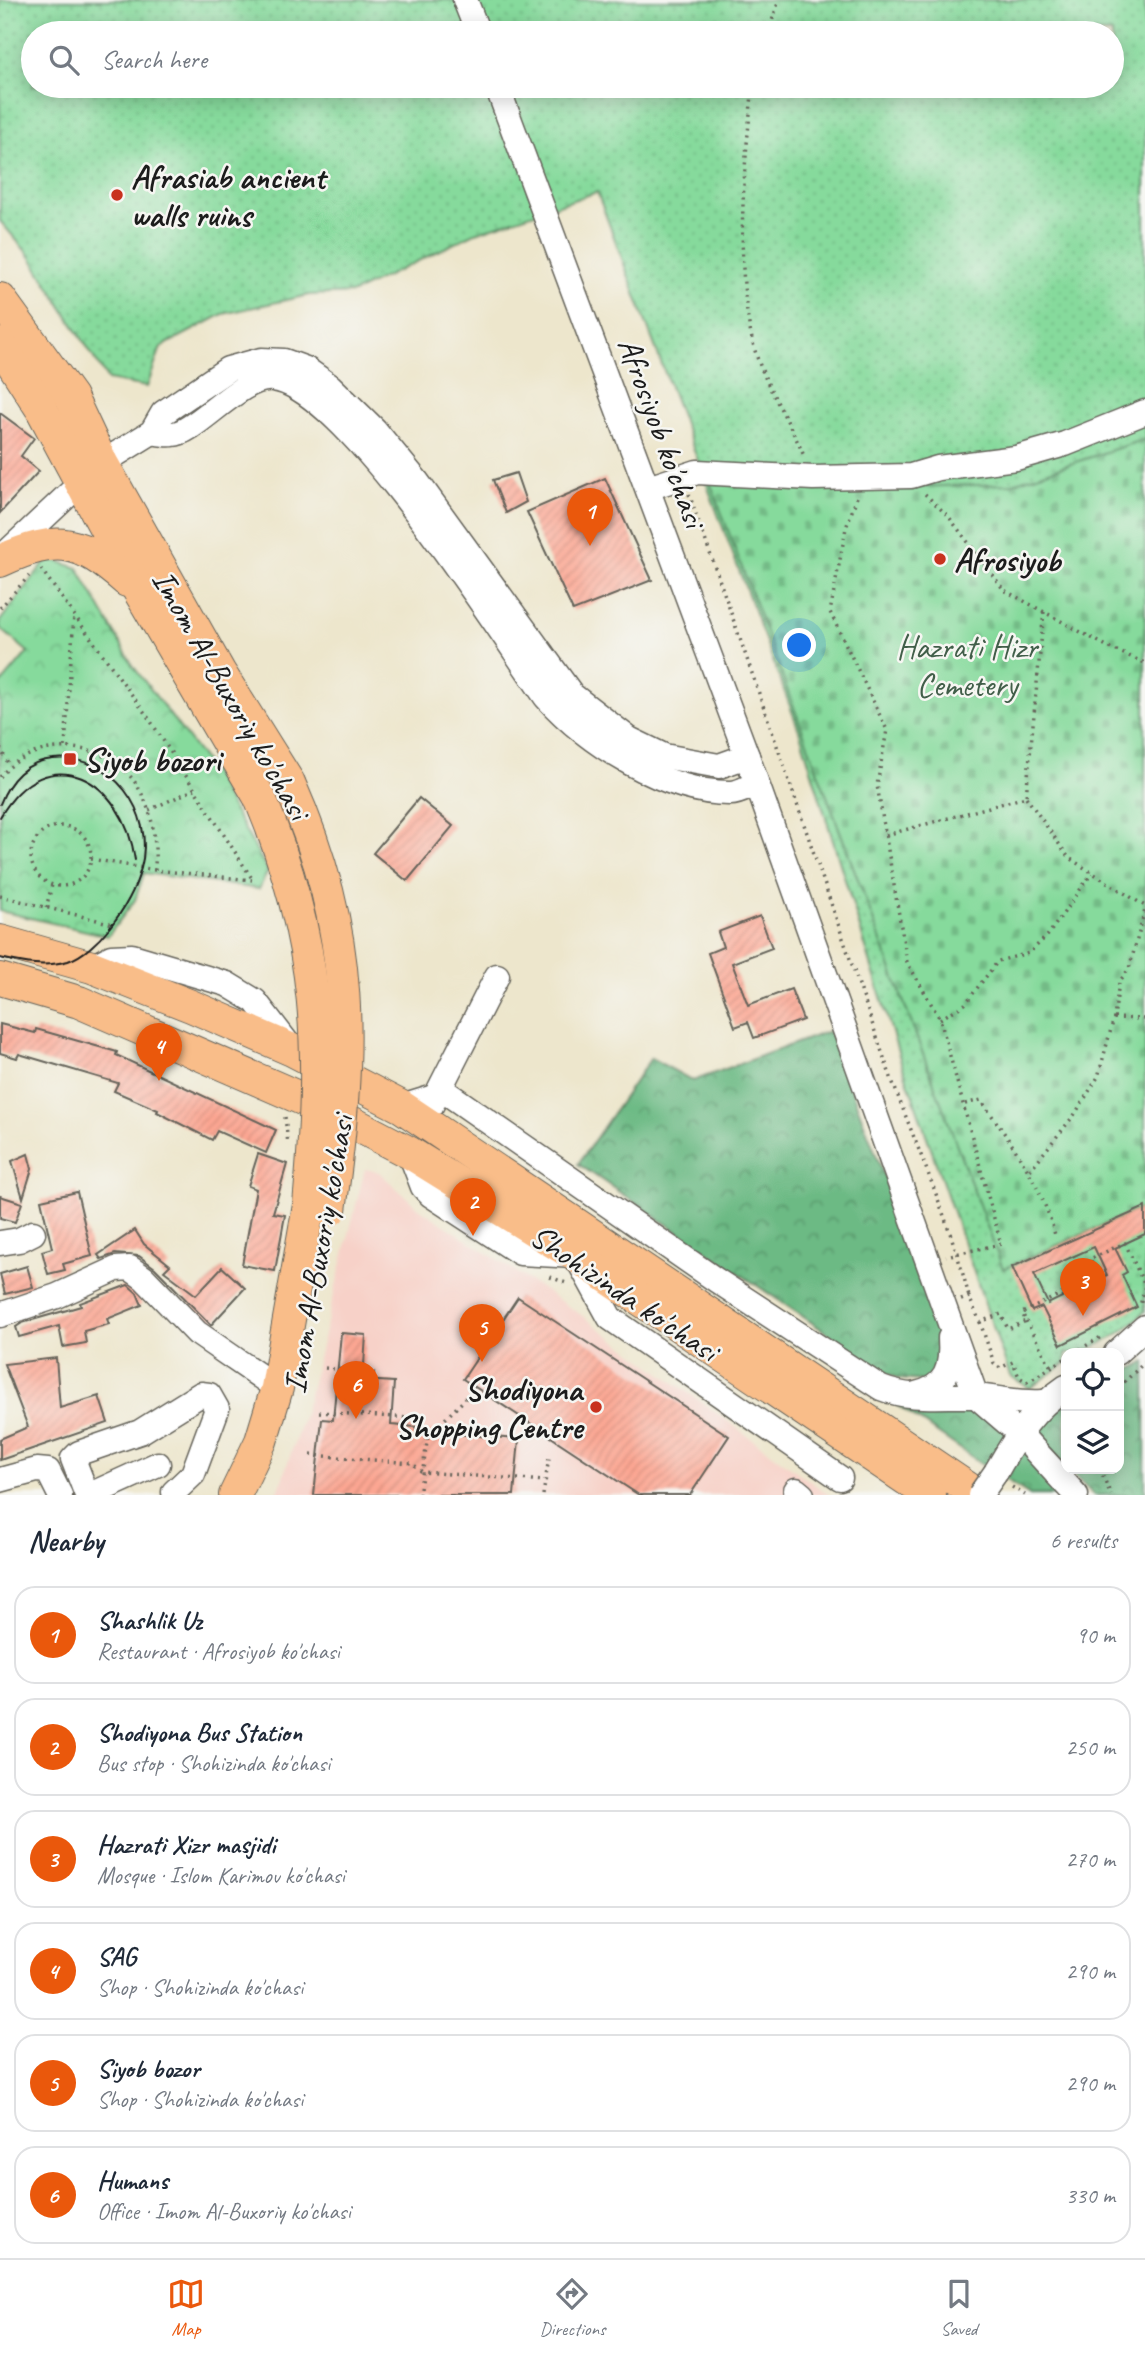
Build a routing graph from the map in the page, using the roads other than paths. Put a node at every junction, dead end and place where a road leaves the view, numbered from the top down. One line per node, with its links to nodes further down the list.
1 (465, 0): 2 (street)
2 (473, 21)
3 (502, 98): 9 (street, Afrosiyob ko'chasi)
4 (0, 299): 8 (main road, Imom Al-Buxoriy ko'chasi)
5 (0, 344): 8 (main road, Imom Al-Buxoriy ko'chasi)
6 (1145, 412): 9 (street)
7 (152, 432): 8 (street); 12 (street); 13 (street)
8 (91, 473): 10 (street); 11 (main road, Imom Al-Buxoriy ko'chasi); 20 (main road, Imom Al-Buxoriy ko'chasi, bridge)
9 (648, 488): 12 (street, Afrosiyob ko'chasi)
10 (0, 560): 11 (main road)
11 (139, 591): 20 (main road, Imom Al-Buxoriy ko'chasi, bridge)
12 (747, 756): 13 (street, Afrosiyob ko'chasi)
13 (760, 793): 24 (street, Afrosiyob ko'chasi)
14 (0, 941): 15 (main road, Shohizinda ko'chasi)
15 (92, 967): 18 (main road); 19 (main road, Shohizinda ko'chasi)
16 (497, 976): 19 (street)
17 (0, 979): 18 (main road, Shohizinda ko'chasi)
18 (79, 1002): 23 (main road, Shohizinda ko'chasi)
19 (420, 1108): 31 (street); 39 (main road, Shohizinda ko'chasi)
20 (320, 1207): 26 (main road, Imom Al-Buxoriy ko'chasi)
21 (33, 1233): 22 (street)
22 (0, 1243)
23 (576, 1256): 37 (street); 45 (main road, Shohizinda ko'chasi)
24 (946, 1312): 31 (street); 32 (street, Afrosiyob ko'chasi)
25 (0, 1314): 29 (street)
26 (298, 1325): 29 (main road, Imom Al-Buxoriy ko'chasi); 44 (main road, Imom Al-Buxoriy ko'chasi)
27 (1145, 1327): 28 (street)
28 (1122, 1348)
29 (277, 1388): 43 (main road, Imom Al-Buxoriy ko'chasi)
30 (1061, 1390): 33 (street)
31 (909, 1396): 32 (street)
32 (976, 1396): 33 (street); 35 (street)
33 (1043, 1402): 35 (street)
34 (140, 1432): 36 (street); 40 (street); 42 (street)
35 (1019, 1433): 39 (street); 46 (street)
36 (158, 1464): 40 (street); 42 (street)
37 (840, 1478)
38 (0, 1480): 41 (street)
39 (985, 1487)
40 (175, 1494)
41 (60, 1495)
42 (88, 1495)
43 (235, 1495)
44 (256, 1495)
45 (930, 1495)
46 (1076, 1495)

